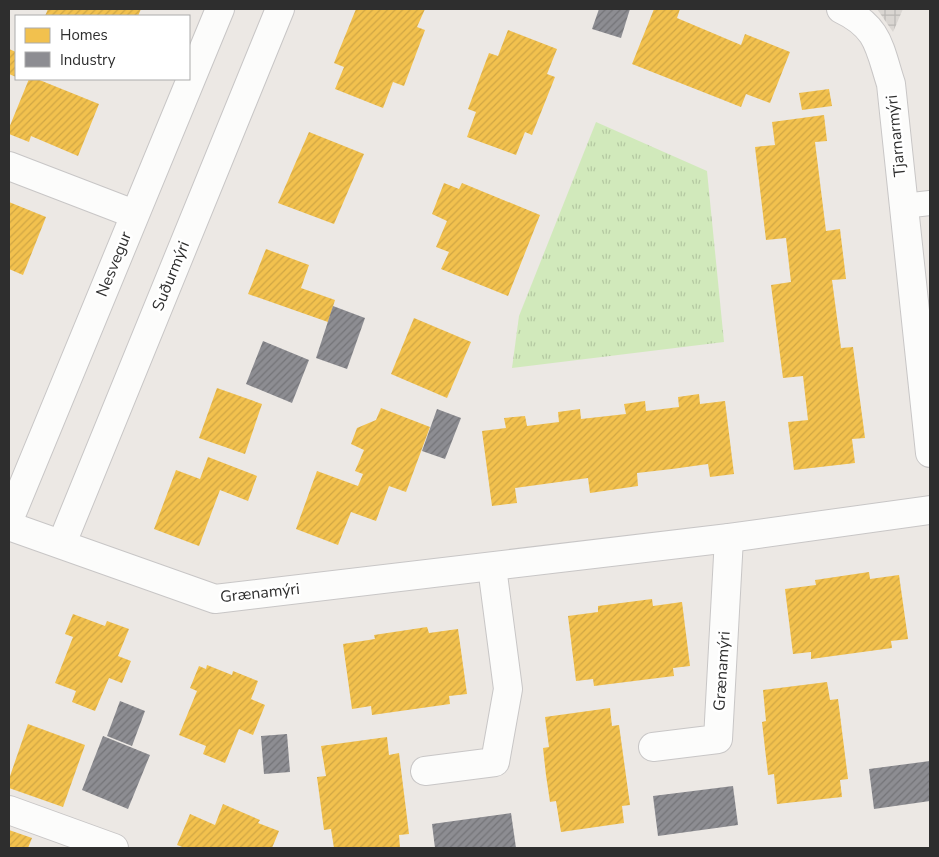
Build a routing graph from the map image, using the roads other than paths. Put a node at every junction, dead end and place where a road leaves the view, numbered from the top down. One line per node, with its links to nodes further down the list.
1 (220, 9): 7 (street, Nesvegur)
2 (280, 9): 14 (street, Suðurmýri)
3 (841, 9): 6 (street, Tjarnarmýri)
4 (9, 166): 7 (street)
5 (930, 203): 6 (lane)
6 (903, 206): 8 (street, Tjarnarmýri)
7 (134, 214): 11 (street, Nesvegur)
8 (921, 282): 9 (street, Tjarnarmýri)
9 (930, 453)
10 (930, 510): 13 (street, Grænamýri)
11 (9, 520)
12 (9, 526): 14 (street, Grænamýri)
13 (729, 538): 15 (street, Grænamýri); 16 (street, Grænamýri)
14 (62, 543): 15 (street, Grænamýri)
15 (492, 567): 17 (street)
16 (653, 747)
17 (425, 771)
18 (9, 810): 19 (street)
19 (114, 848)

